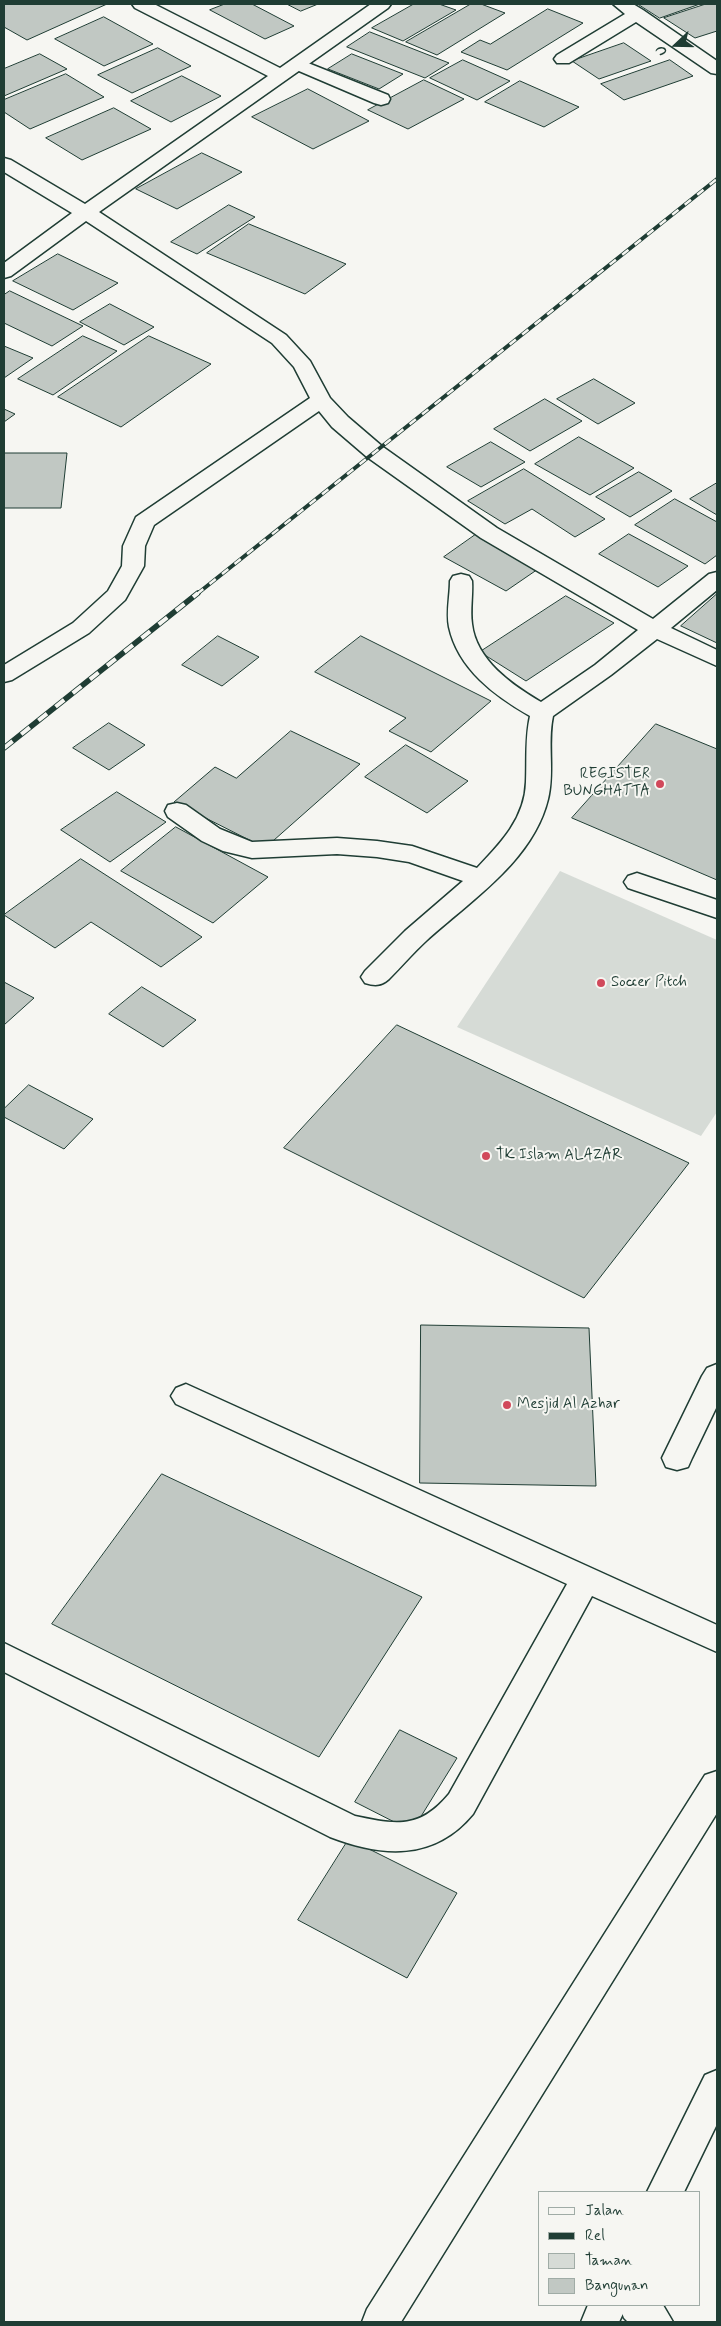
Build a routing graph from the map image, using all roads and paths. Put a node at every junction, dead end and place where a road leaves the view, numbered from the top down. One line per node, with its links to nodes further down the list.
1 (141, 4): 8 (street)
2 (382, 4): 6 (street)
3 (622, 4): 4 (street)
4 (637, 14): 5 (street); 7 (street)
5 (563, 59)
6 (298, 64): 8 (street); 9 (street)
7 (717, 69)
8 (282, 76): 11 (street)
9 (381, 99)
10 (4, 164): 11 (street)
11 (84, 212): 12 (street); 13 (street)
12 (4, 272)
13 (321, 400): 16 (street); 18 (street)
14 (717, 579): 16 (street)
15 (460, 581): 19 (street)
16 (653, 628): 17 (street); 19 (street)
17 (717, 659)
18 (4, 675)
19 (542, 713): 21 (street)
20 (177, 811): 21 (street)
21 (481, 878): 24 (street)
22 (637, 882): 23 (street)
23 (717, 910)
24 (374, 977)
25 (717, 1376): 27 (street)
26 (186, 1396): 28 (street)
27 (677, 1458)
28 (585, 1580): 29 (street); 30 (street)
29 (717, 1639)
30 (4, 1657)
31 (717, 1785): 36 (street)
32 (717, 2087): 33 (street)
33 (665, 2191)
34 (607, 2306): 37 (street)
35 (638, 2306): 38 (street)
36 (380, 2322)
37 (599, 2322)
38 (654, 2322)

